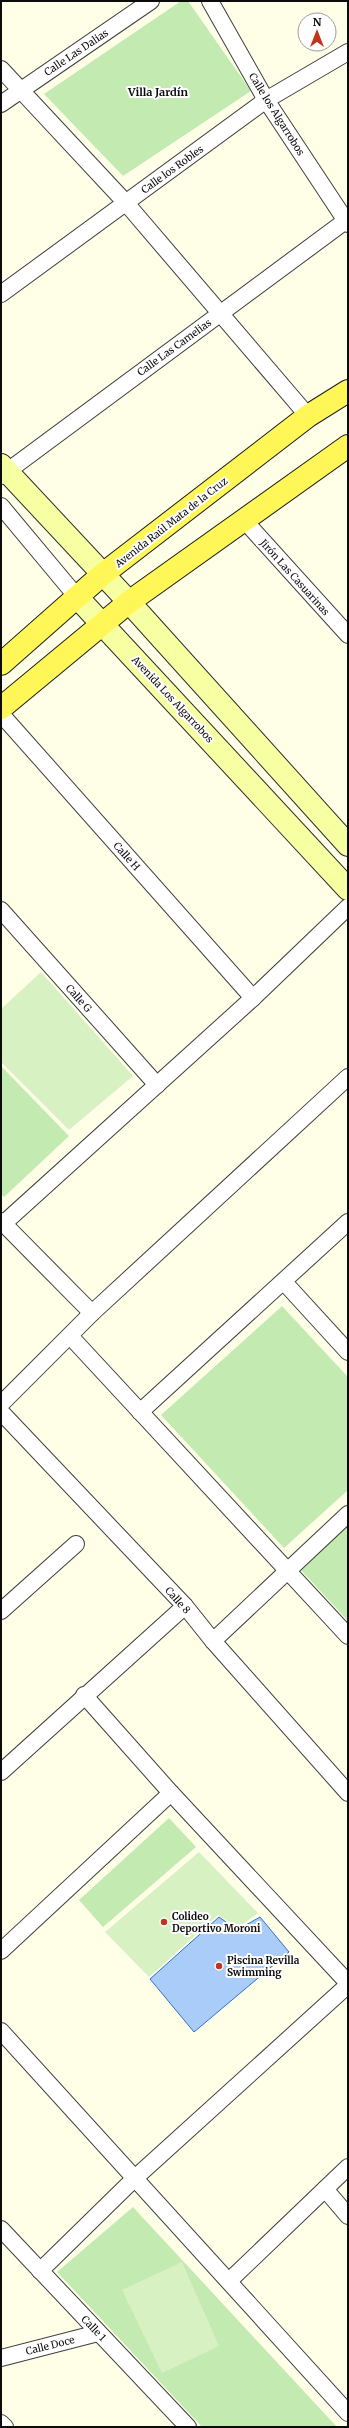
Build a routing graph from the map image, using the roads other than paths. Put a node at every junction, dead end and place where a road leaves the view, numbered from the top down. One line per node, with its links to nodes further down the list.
1 (151, 1): 5 (street, Calle Las Dalias)
2 (210, 1): 6 (street, Calle los Algarrobos)
3 (348, 52): 6 (street, Calle los Robles)
4 (1, 69): 5 (street)
5 (20, 89): 7 (street, Calle Las Dalias); 8 (street)
6 (266, 100): 8 (street, Calle los Robles); 9 (street, Calle los Algarrobos)
7 (1, 104)
8 (126, 203): 10 (street, Calle los Robles); 11 (street)
9 (347, 221): 11 (street, Calle Las Camelias)
10 (1, 294)
11 (220, 313): 13 (street); 15 (street, Calle Las Camelias)
12 (348, 391): 13 (main road, Avenida Raúl Mata de la Cruz)
13 (308, 416): 18 (main road, Avenida Raúl Mata de la Cruz)
14 (348, 446): 17 (main road)
15 (3, 471): 18 (street)
16 (1, 506): 19 (street, Avenida Los Algarrobos)
17 (243, 520): 20 (main road); 22 (street, Jirón Las Casuarinas)
18 (103, 574): 19 (main road, Avenida Raúl Mata de la Cruz); 20 (street)
19 (77, 597): 21 (street, Avenida Los Algarrobos); 23 (main road, Avenida Raúl Mata de la Cruz)
20 (129, 602): 21 (main road); 26 (street)
21 (104, 624): 24 (main road); 27 (street, Avenida Los Algarrobos)
22 (348, 635)
23 (1, 664)
24 (1, 708)
25 (1, 714): 30 (street, Calle H)
26 (348, 845)
27 (348, 889)
28 (348, 907): 30 (street)
29 (1, 910): 32 (street, Calle G)
30 (253, 998): 32 (street)
31 (348, 1077): 36 (street)
32 (157, 1085): 33 (street)
33 (2, 1222): 36 (street)
34 (348, 1222): 35 (street)
35 (284, 1282): 38 (street); 41 (street)
36 (92, 1313): 37 (street)
37 (70, 1336): 39 (street); 41 (street)
38 (348, 1352)
39 (1, 1404)
40 (1, 1412): 45 (street, Calle 8)
41 (140, 1412): 44 (street)
42 (348, 1514): 44 (street)
43 (76, 1544): 46 (street)
44 (287, 1570): 47 (street); 48 (street)
45 (184, 1606): 48 (street, Calle 8); 49 (street)
46 (2, 1609)
47 (348, 1636)
48 (213, 1641): 52 (street, Calle 8)
49 (84, 1695): 50 (street); 51 (street)
50 (1, 1772)
51 (171, 1793): 53 (street); 54 (street)
52 (348, 1793)
53 (1, 1951)
54 (348, 1984): 57 (street)
55 (1, 2031): 57 (street)
56 (348, 2166): 58 (street)
57 (135, 2178): 61 (street); 62 (street)
58 (325, 2189): 59 (street); 62 (street)
59 (348, 2216)
60 (1, 2229): 61 (street, Calle 1)
61 (40, 2271): 63 (street, Calle 1)
62 (229, 2280): 65 (street)
63 (98, 2333): 64 (street, Calle Doce); 68 (street, Calle 1)
64 (1, 2358)
65 (348, 2413)
66 (1, 2423): 67 (street)
67 (5, 2427)
68 (188, 2427)

